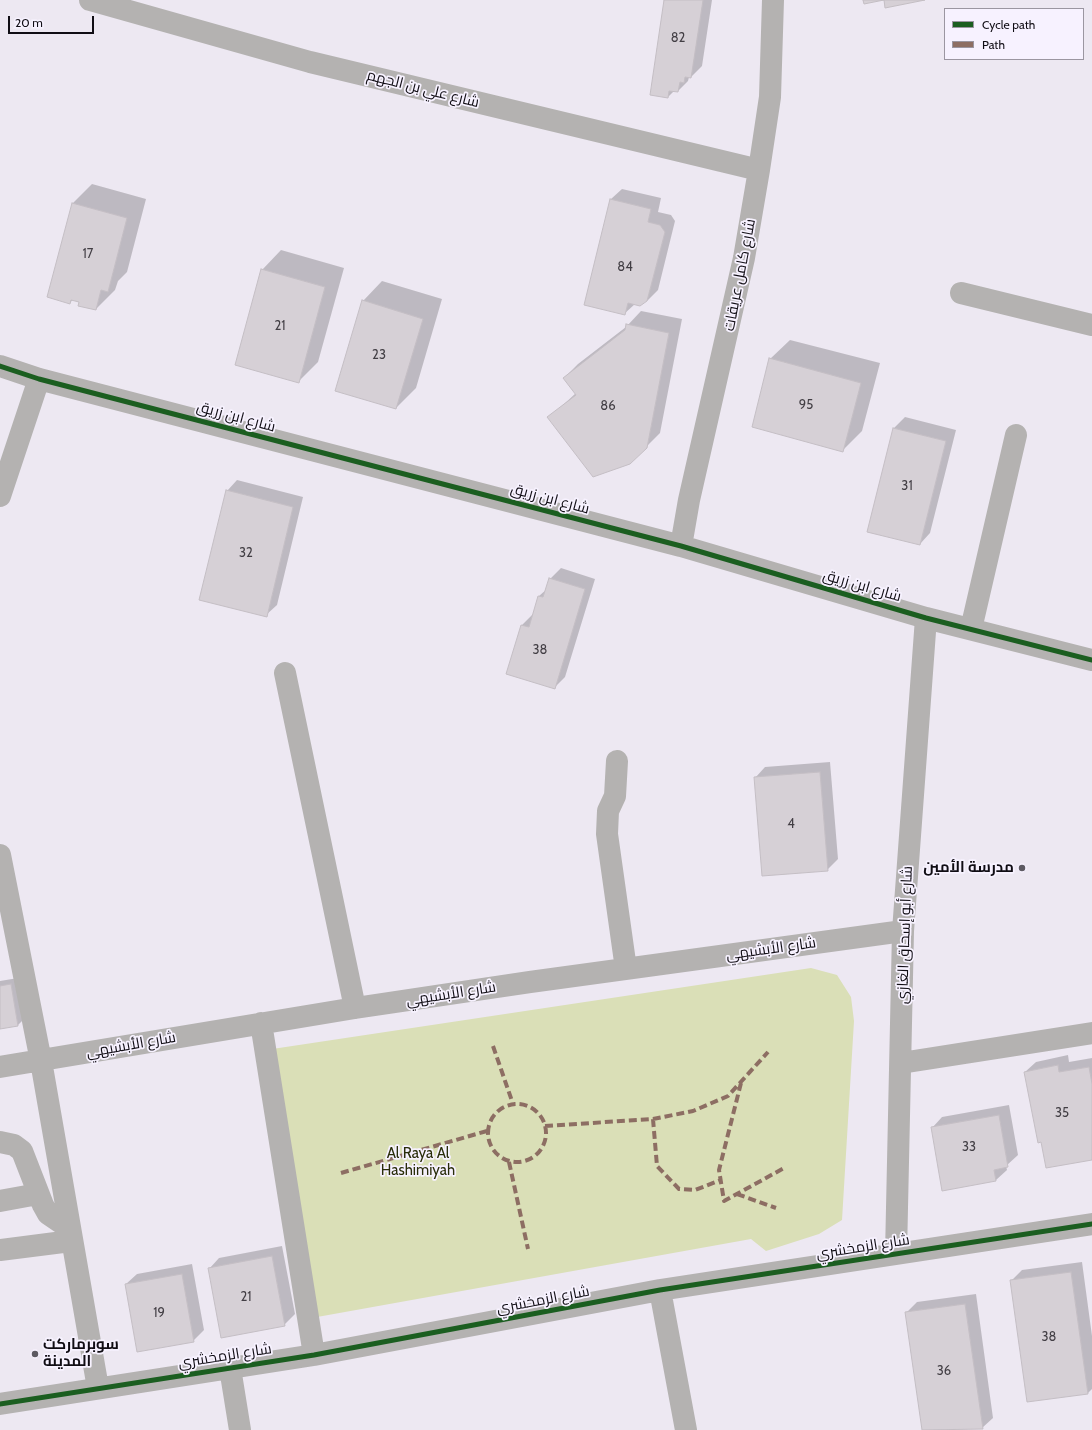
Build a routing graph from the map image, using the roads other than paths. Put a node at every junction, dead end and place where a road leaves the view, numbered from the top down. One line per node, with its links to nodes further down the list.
1 (90, 0): 3 (street, شارع علي بن الجهم)
2 (773, 0): 3 (street, شارع كامل عريقات)
3 (759, 170): 10 (street, شارع كامل عريقات)
4 (961, 293): 5 (street)
5 (1092, 325)
6 (0, 366): 7 (street, شارع ابن زريق)
7 (39, 378): 9 (street); 10 (street, شارع ابن زريق)
8 (1016, 435): 12 (street)
9 (0, 496)
10 (681, 546): 11 (street, شارع ابن زريق)
11 (926, 618): 12 (street, شارع ابن زريق); 17 (street, شارع أبو إسحاق الغازي)
12 (971, 629): 13 (street, شارع ابن زريق)
13 (1092, 660)
14 (285, 673): 19 (street)
15 (617, 761): 18 (street)
16 (0, 854): 22 (street)
17 (903, 931): 18 (street, شارع الأبشيهي); 23 (street, شارع أبو إسحاق الغازي)
18 (626, 969): 19 (street, شارع الأبشيهي)
19 (355, 1008): 20 (street, شارع الأبشيهي)
20 (261, 1023): 22 (street, شارع الأبشيهي); 35 (street)
21 (1092, 1032): 23 (street)
22 (41, 1061): 24 (street, شارع الأبشيهي); 30 (street)
23 (901, 1063): 33 (street, شارع أبو إسحاق الغازي)
24 (0, 1067)
25 (0, 1142): 26 (street)
26 (38, 1194): 27 (street); 28 (street)
27 (0, 1201)
28 (48, 1214): 30 (street); 31 (street)
29 (1092, 1224): 33 (street, شارع الزمخشري)
30 (71, 1235): 31 (street); 37 (street)
31 (22, 1247): 32 (street)
32 (0, 1250)
33 (896, 1254): 34 (street, شارع الزمخشري)
34 (660, 1290): 35 (street, شارع الزمخشري); 40 (street)
35 (314, 1355): 36 (street, شارع الزمخشري)
36 (230, 1368): 37 (street, شارع الزمخشري); 39 (street)
37 (98, 1388): 38 (street, شارع الزمخشري)
38 (0, 1404)
39 (240, 1430)
40 (686, 1430)

